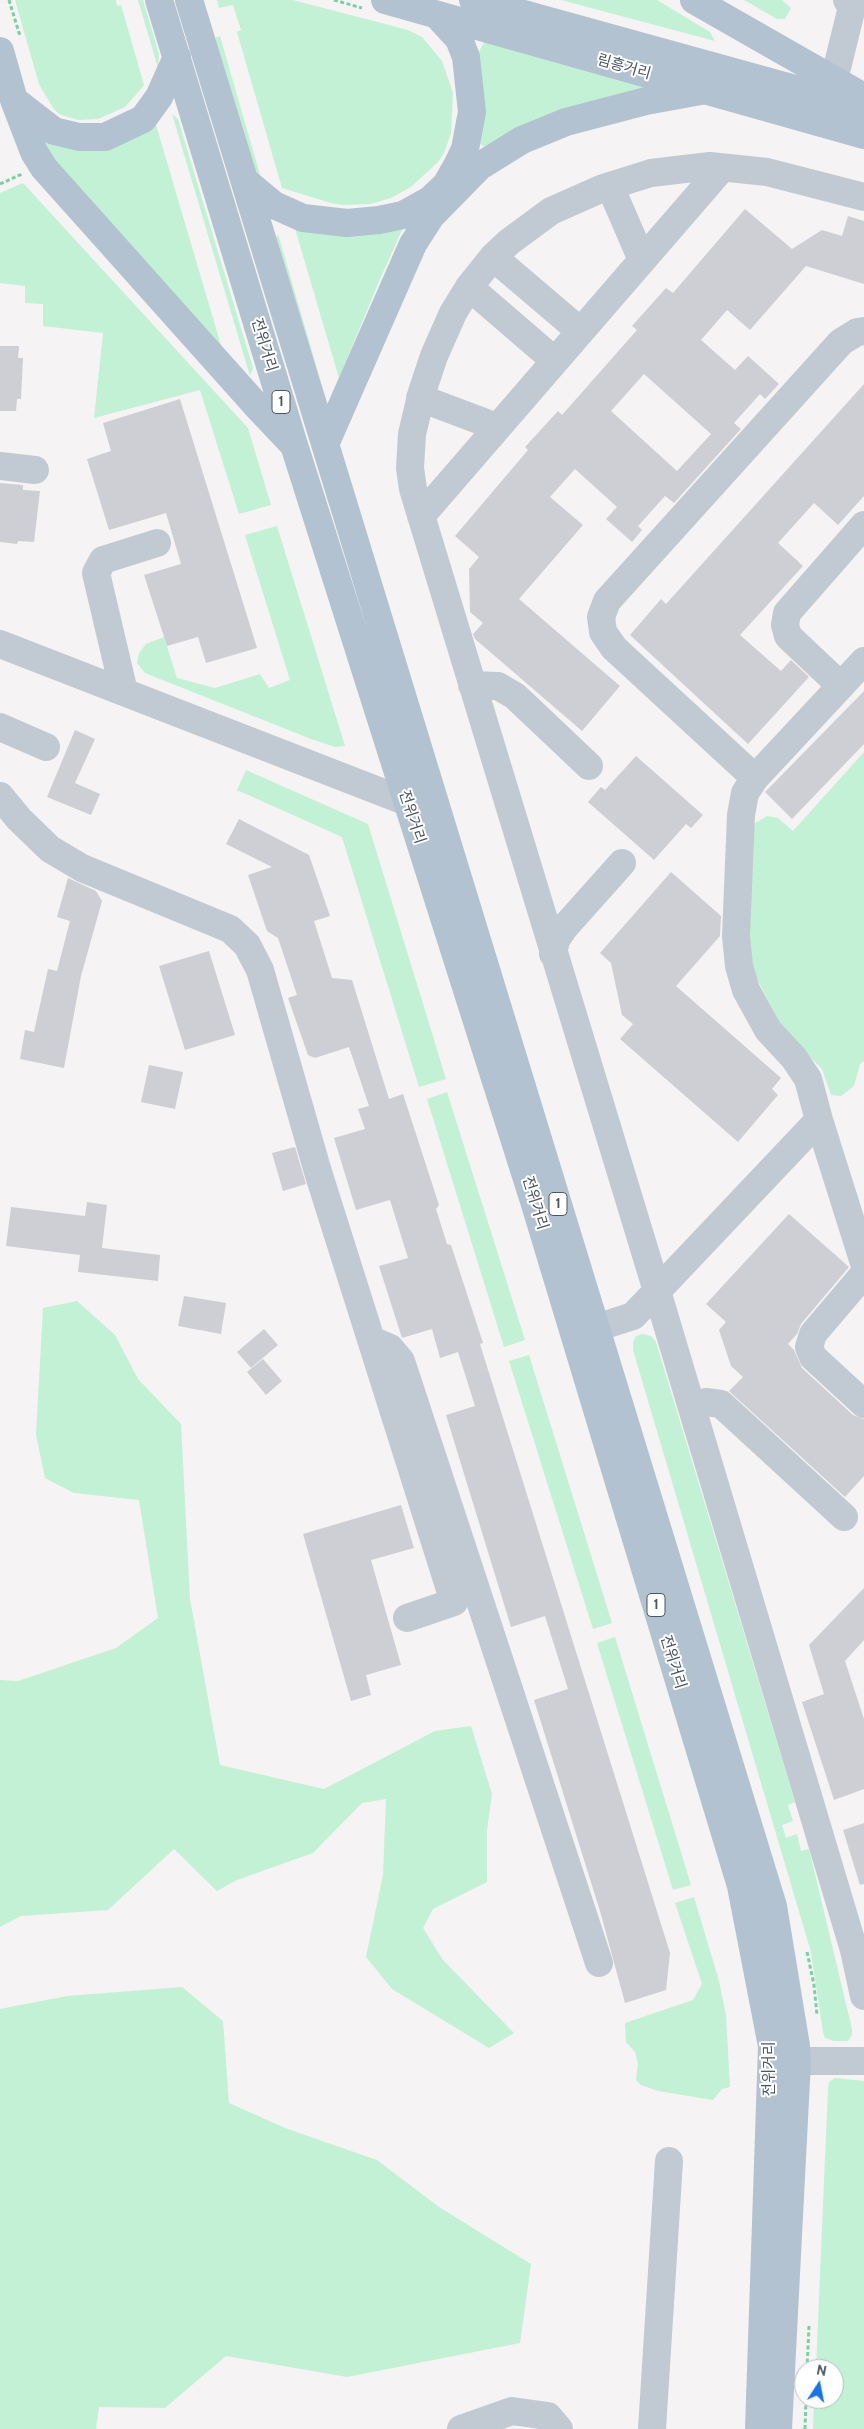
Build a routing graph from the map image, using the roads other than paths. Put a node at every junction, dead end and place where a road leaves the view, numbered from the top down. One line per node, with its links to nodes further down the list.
1 (160, 0): 9 (main road, 전위거리 / 1)
2 (189, 0): 17 (main road, 전위거리 / 1)
3 (694, 0): 10 (main road)
4 (495, 2): 14 (main road, 림흥거리)
5 (854, 3): 10 (street)
6 (377, 5): 7 (main road, 림흥거리)
7 (438, 15): 11 (main road, 림흥거리); 17 (main road)
8 (10, 44): 13 (main road)
9 (177, 57): 13 (main road); 29 (main road, 전위거리 / 1)
10 (834, 80): 12 (main road)
11 (706, 90): 15 (main road, 림흥거리); 28 (main road)
12 (864, 97)
13 (14, 100): 29 (main road)
14 (864, 108)
15 (864, 134)
16 (722, 168): 18 (street); 19 (street); 21 (street)
17 (245, 181): 28 (main road, 전위거리 / 1)
18 (610, 186): 20 (street); 21 (street)
19 (864, 197)
20 (494, 257): 22 (street); 23 (street)
21 (642, 260): 23 (street)
22 (469, 287): 25 (street); 26 (street)
23 (580, 331): 25 (street)
24 (864, 332): 43 (street)
25 (555, 361): 27 (street)
26 (420, 398): 27 (street); 32 (street)
27 (497, 427): 32 (street)
28 (326, 442): 52 (main road, 전위거리 / 1)
29 (294, 445): 45 (main road, 전위거리 / 1)
30 (0, 466): 31 (street)
31 (35, 470)
32 (421, 516): 37 (street)
33 (864, 525): 38 (street)
34 (158, 543): 39 (street)
35 (0, 644): 39 (street)
36 (864, 661): 38 (street)
37 (472, 685): 42 (street); 47 (street)
38 (841, 686): 43 (street)
39 (124, 692): 45 (street)
40 (0, 728): 41 (street)
41 (46, 747)
42 (589, 766)
43 (755, 778): 48 (street)
44 (0, 796): 53 (street)
45 (407, 802): 66 (main road, 전위거리 / 1)
46 (622, 863): 47 (street)
47 (554, 954): 51 (street)
48 (819, 1120): 49 (street); 51 (street)
49 (864, 1263)
50 (864, 1274): 54 (street)
51 (657, 1290): 52 (street); 55 (street)
52 (596, 1328): 60 (main road, 전위거리 / 1)
53 (371, 1340): 57 (street); 58 (street)
54 (864, 1404)
55 (692, 1408): 56 (street); 59 (street)
56 (844, 1517)
57 (406, 1618)
58 (599, 1963)
59 (864, 1996)
60 (797, 2061): 61 (street); 67 (main road, 전위거리 / 1)
61 (864, 2061)
62 (669, 2161): 65 (street)
63 (462, 2429): 64 (street)
64 (559, 2429)
65 (652, 2429)
66 (759, 2429)
67 (778, 2429)

